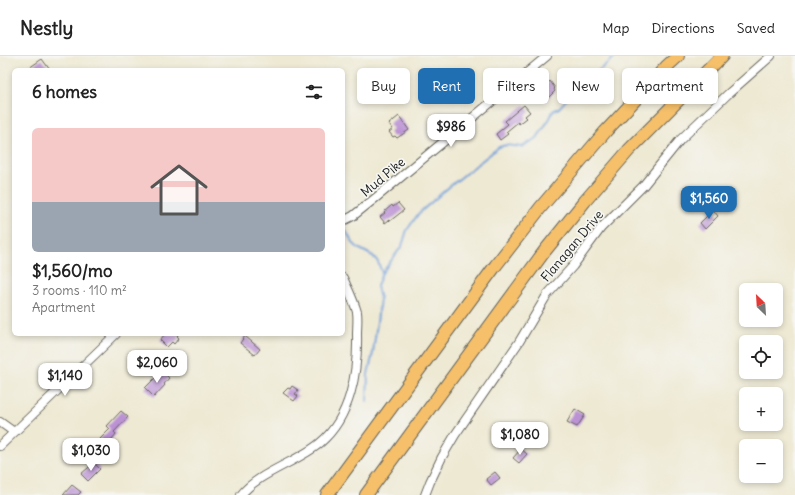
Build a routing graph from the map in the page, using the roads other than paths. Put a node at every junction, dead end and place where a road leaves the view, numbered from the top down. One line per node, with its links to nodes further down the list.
1 (546, 56): 5 (street, Mud Pike)
2 (678, 56): 12 (highway)
3 (722, 56): 13 (highway)
4 (771, 56): 14 (street, Flanagan Drive)
5 (345, 220)
6 (345, 283): 11 (street)
7 (114, 336): 9 (street)
8 (0, 422): 9 (street)
9 (14, 432): 10 (street)
10 (0, 446)
11 (241, 495)
12 (327, 495)
13 (366, 495)
14 (425, 495)

